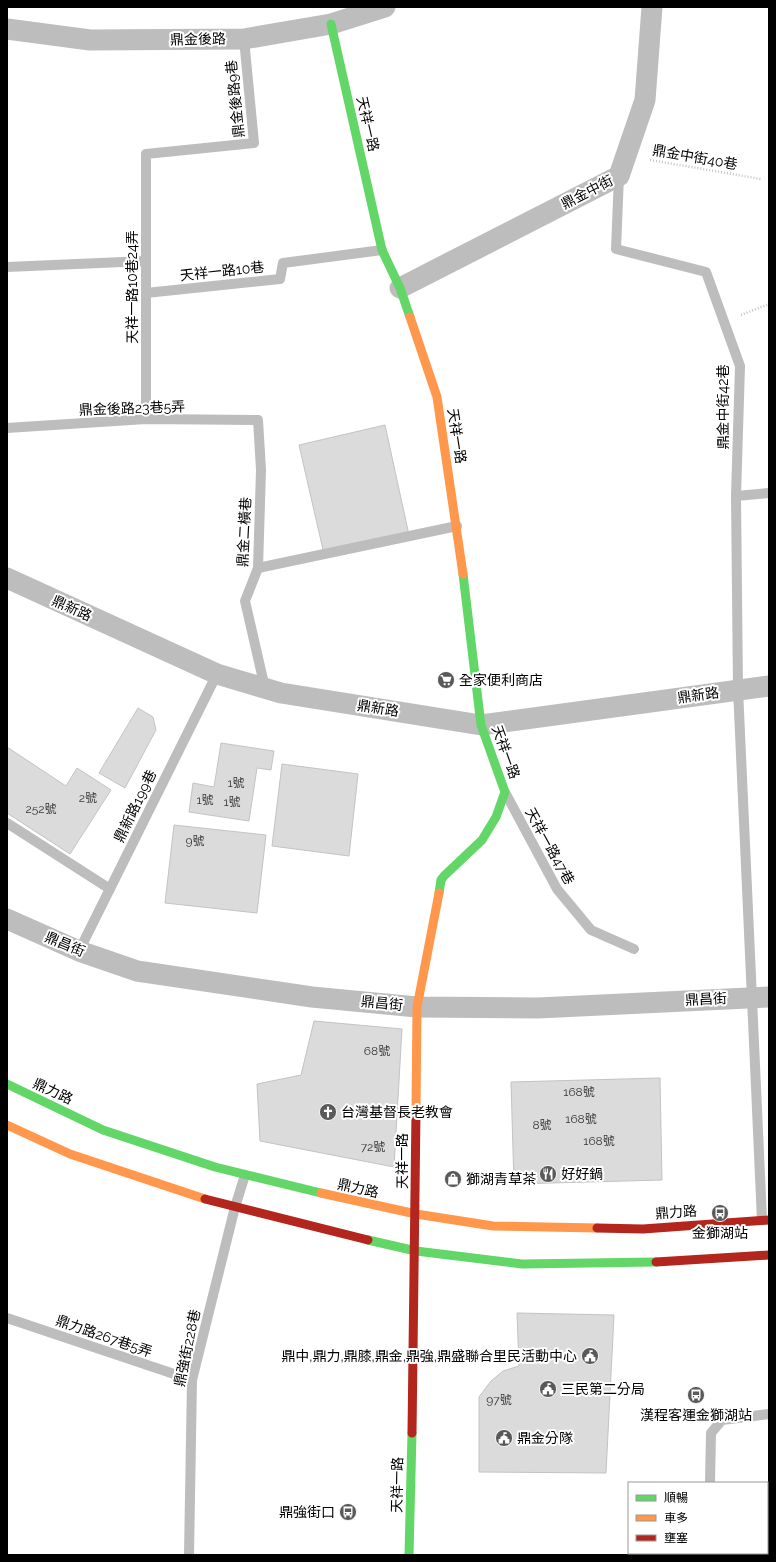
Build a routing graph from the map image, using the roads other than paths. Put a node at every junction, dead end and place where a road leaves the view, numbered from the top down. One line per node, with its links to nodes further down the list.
1 (385, 7): 3 (street, 鼎金後路)
2 (652, 7): 7 (street, 鼎金中街)
3 (331, 24): 5 (street, 鼎金後路); 8 (street, 天祥一路)
4 (7, 29): 5 (street, 鼎金後路)
5 (244, 39): 6 (lane, 鼎金後路9巷)
6 (146, 154): 9 (lane, 天祥一路10巷24弄)
7 (619, 176): 11 (street, 鼎金中街); 17 (lane, 鼎金中街42巷)
8 (382, 250): 11 (street, 天祥一路); 12 (lane, 天祥一路10巷)
9 (146, 261): 10 (lane); 12 (lane, 天祥一路10巷24弄)
10 (7, 267)
11 (400, 288): 18 (street, 天祥一路)
12 (146, 293): 13 (lane, 天祥一路10巷24弄)
13 (146, 419): 14 (lane, 鼎金後路23巷5弄); 15 (lane, 鼎金後路23巷5弄)
14 (258, 420): 19 (lane, 鼎金二橫巷)
15 (7, 428)
16 (769, 493): 17 (lane)
17 (736, 496): 24 (lane, 鼎金中街42巷)
18 (457, 526): 19 (lane); 25 (street, 天祥一路)
19 (258, 568): 23 (lane, 鼎金二橫巷)
20 (7, 578): 21 (street, 鼎新路)
21 (217, 674): 23 (street, 鼎新路); 28 (lane, 鼎新路199巷)
22 (769, 686): 24 (street, 鼎新路)
23 (265, 688): 25 (street, 鼎新路)
24 (738, 689): 25 (street, 鼎新路); 32 (lane, 鼎金中街42巷)
25 (481, 725): 26 (street, 天祥一路)
26 (505, 792): 30 (lane, 天祥一路47巷); 33 (street, 天祥一路)
27 (7, 823): 28 (lane)
28 (110, 889): 31 (lane, 鼎新路199巷)
29 (7, 919): 31 (street, 鼎昌街)
30 (634, 949)
31 (79, 951): 33 (street, 鼎昌街)
32 (760, 997): 33 (street, 鼎昌街); 39 (lane, 鼎金中街42巷)
33 (416, 1007): 38 (street, 天祥一路)
34 (7, 1084): 36 (street, 鼎力路)
35 (7, 1125): 37 (street)
36 (245, 1175): 37 (lane, 鼎強街228巷); 38 (street, 鼎力路)
37 (234, 1207): 40 (street); 43 (lane, 鼎強街228巷)
38 (416, 1214): 39 (street, 鼎力路); 40 (street, 天祥一路)
39 (766, 1220)
40 (416, 1251): 41 (street); 47 (street, 天祥一路)
41 (769, 1255)
42 (7, 1318): 43 (lane, 鼎力路267巷5弄)
43 (192, 1380): 46 (lane, 鼎強街228巷)
44 (769, 1414): 45 (lane)
45 (710, 1482)
46 (189, 1555)
47 (409, 1555)

